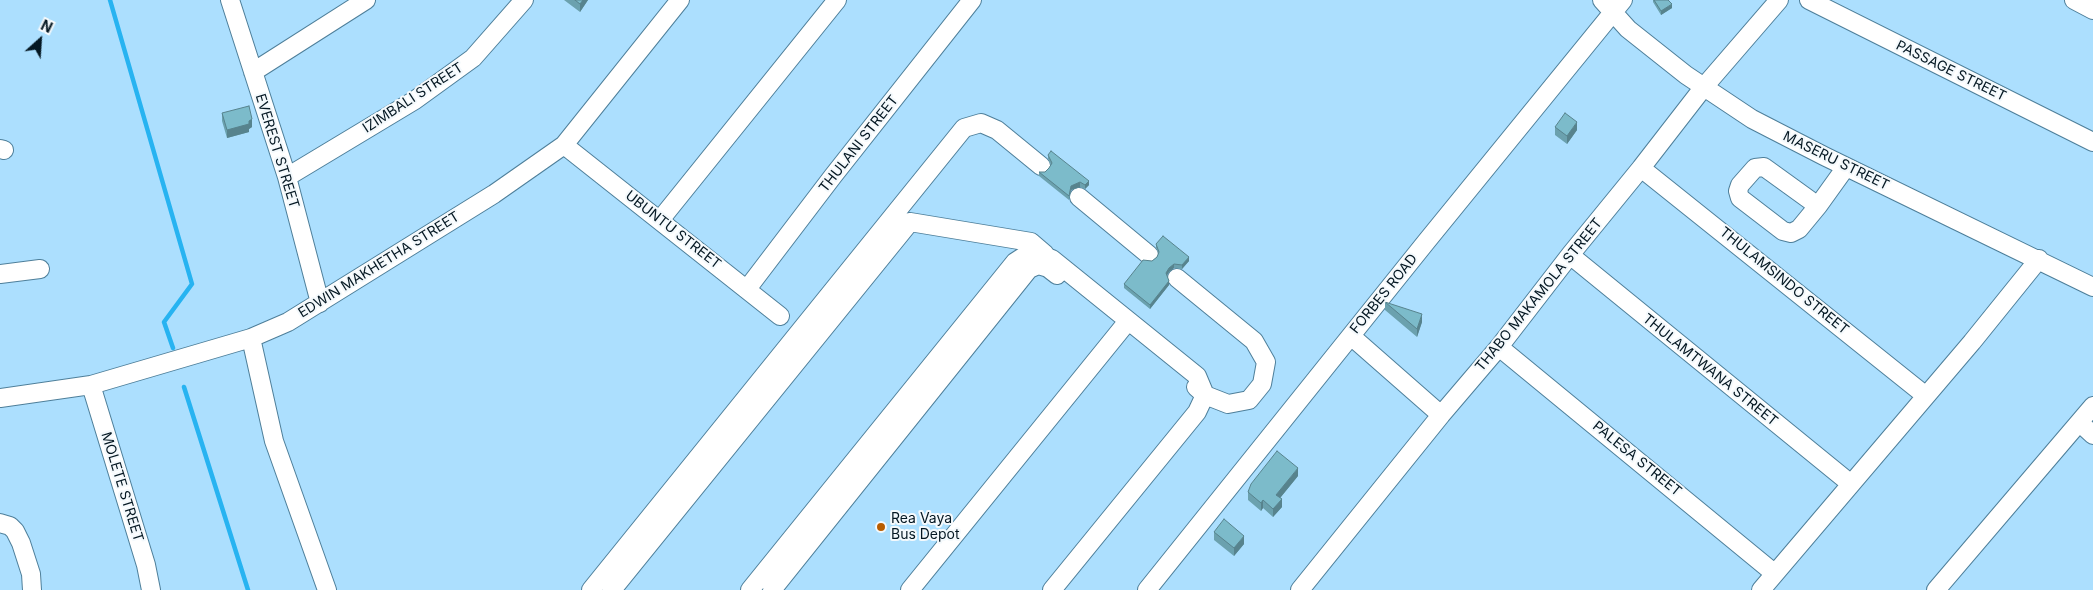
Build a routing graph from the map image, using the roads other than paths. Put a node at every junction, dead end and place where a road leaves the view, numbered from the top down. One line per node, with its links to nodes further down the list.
1 (230, 0): 12 (street, EVEREST STREET)
2 (366, 0): 12 (street)
3 (524, 0): 19 (street, IZIMBALI STREET)
4 (680, 0): 15 (street, EDWIN MAKHETHA STREET)
5 (837, 0): 22 (street)
6 (972, 0): 31 (street, THULANI STREET)
7 (1779, 0): 13 (street, THABO MAKAMOLA STREET)
8 (1809, 0): 14 (street, PASSAGE STREET)
9 (2074, 0): 11 (street)
10 (1613, 4): 13 (street, MASERU STREET); 35 (street, FORBES ROAD)
11 (2093, 10)
12 (252, 72): 19 (street, EVEREST STREET)
13 (1703, 88): 17 (street, MASERU STREET); 18 (street, THABO MAKAMOLA STREET)
14 (2093, 142)
15 (564, 145): 22 (street, UBUNTU STREET); 32 (street, EDWIN MAKHETHA STREET)
16 (1041, 166): 52 (street)
17 (1846, 166): 21 (street); 26 (street, MASERU STREET)
18 (1641, 168): 24 (street, THABO MAKAMOLA STREET); 40 (street, THULAMSINDO STREET)
19 (287, 177): 32 (street, EVEREST STREET)
20 (1080, 197): 23 (street)
21 (1818, 206)
22 (660, 220): 31 (street, UBUNTU STREET)
23 (1149, 255)
24 (1570, 255): 37 (street, THABO MAKAMOLA STREET); 46 (street, THULAMTWANA STREET)
25 (1052, 259): 34 (street); 53 (street); 54 (street)
26 (2039, 260): 30 (street, MASERU STREET); 40 (street)
27 (40, 269): 28 (street)
28 (0, 274)
29 (1177, 278): 39 (street)
30 (2093, 287)
31 (747, 289): 33 (street, UBUNTU STREET)
32 (320, 303): 36 (street, EDWIN MAKHETHA STREET)
33 (780, 316)
34 (1126, 325): 39 (street); 55 (street); 56 (street)
35 (1350, 336): 43 (street); 58 (street, FORBES ROAD)
36 (251, 338): 38 (street, EDWIN MAKHETHA STREET); 51 (street)
37 (1499, 347): 43 (street, THABO MAKAMOLA STREET); 48 (street, PALESA STREET)
38 (91, 385): 41 (street, EDWIN MAKHETHA STREET); 50 (street, MOLETE STREET)
39 (1205, 395): 57 (street)
40 (1926, 396): 46 (street)
41 (0, 398)
42 (2093, 406): 44 (street)
43 (1441, 415): 59 (street, THABO MAKAMOLA STREET)
44 (2080, 423): 45 (street); 61 (street)
45 (2093, 435)
46 (1851, 484): 48 (street)
47 (0, 523): 49 (street)
48 (1774, 573): 60 (street)
49 (32, 590)
50 (151, 590)
51 (327, 590)
52 (591, 590)
53 (612, 590)
54 (750, 590)
55 (772, 590)
56 (910, 590)
57 (1052, 590)
58 (1147, 590)
59 (1300, 590)
60 (1761, 590)
61 (1936, 590)

